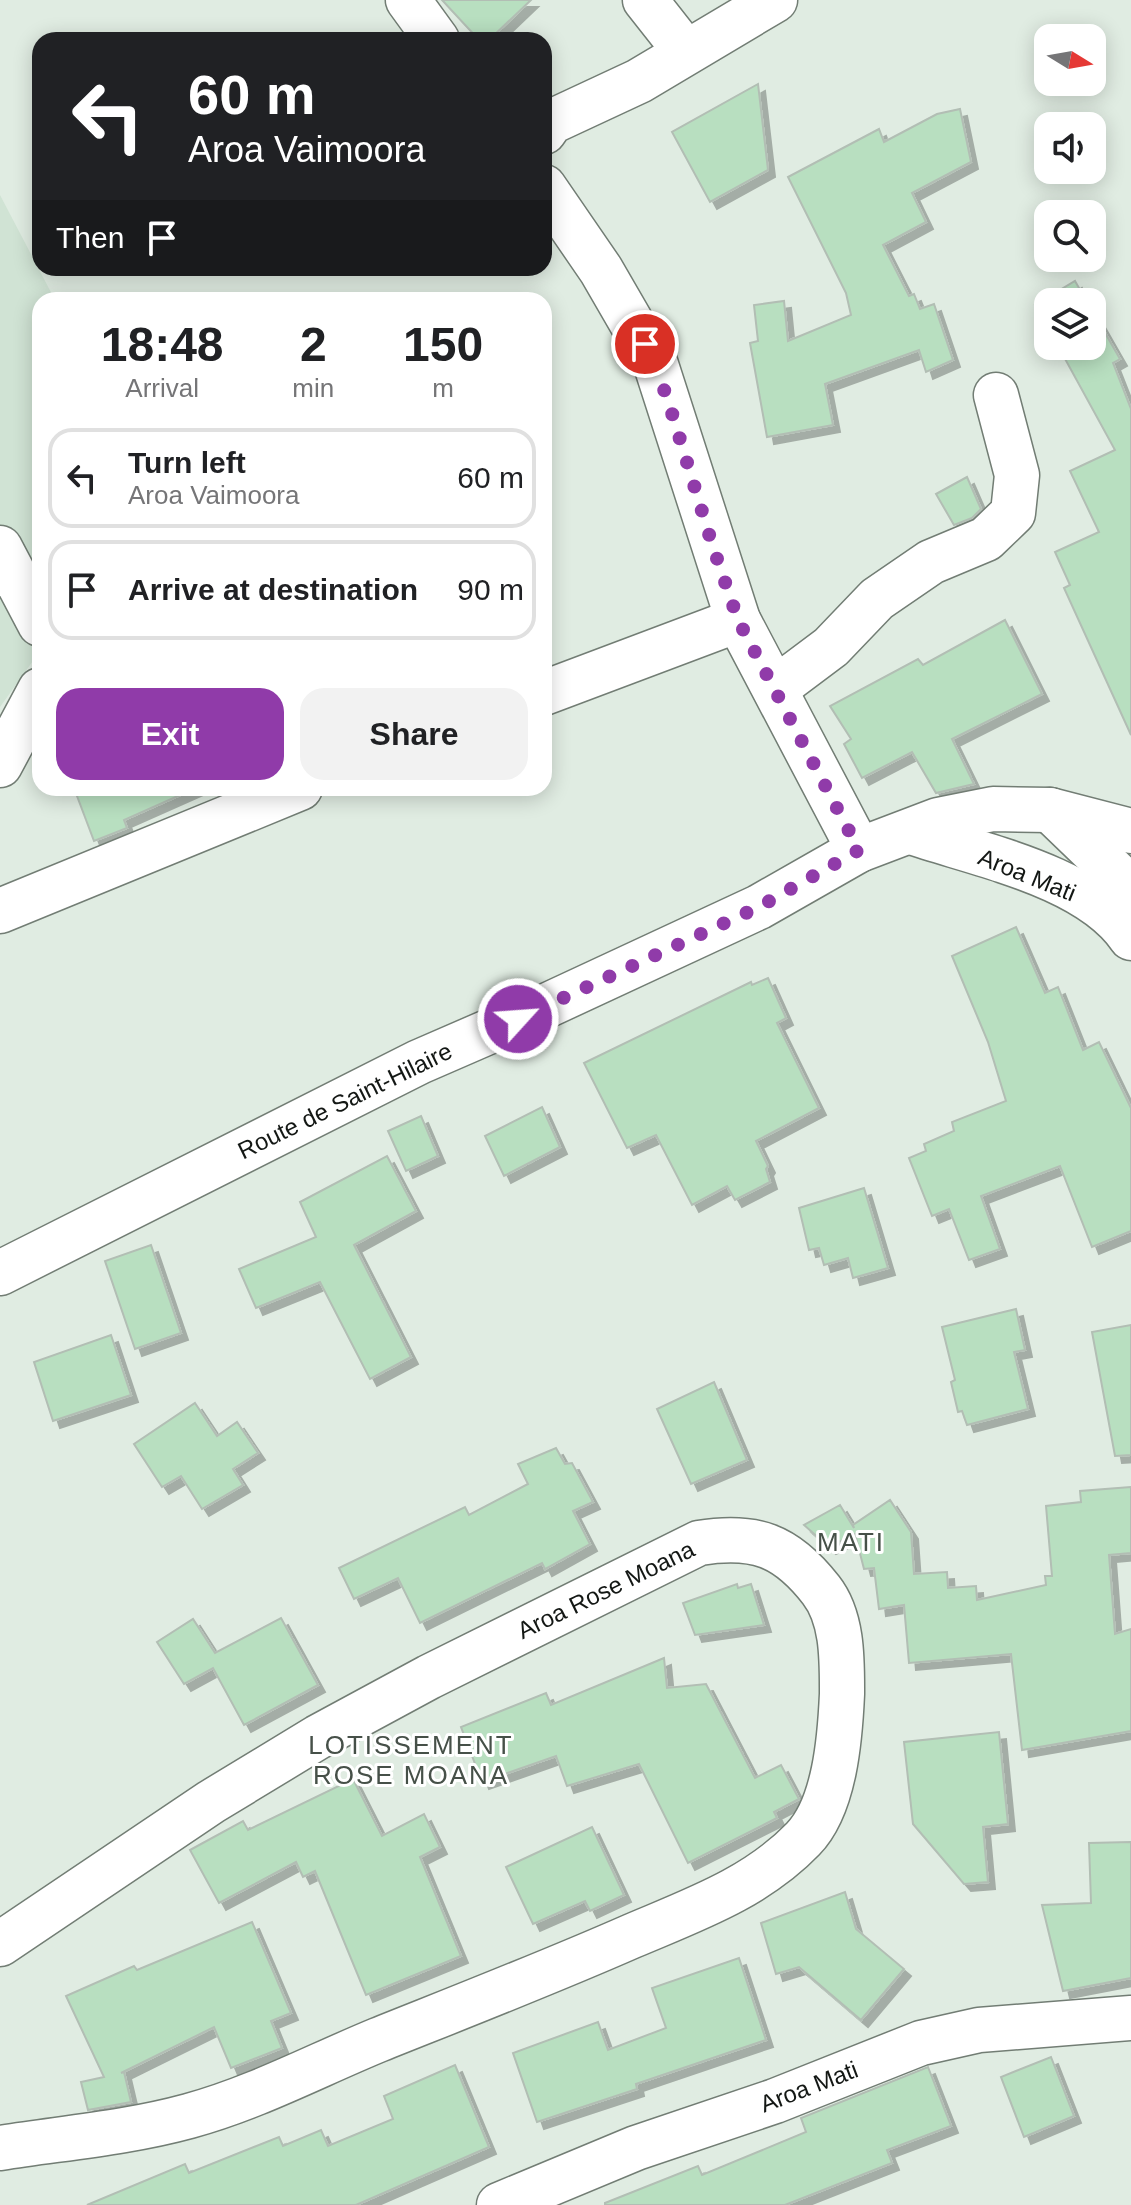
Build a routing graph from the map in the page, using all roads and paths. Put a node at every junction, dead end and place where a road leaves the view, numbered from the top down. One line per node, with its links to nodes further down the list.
1 (408, 0): 4 (street)
2 (645, 0): 5 (street)
3 (775, 0): 5 (street)
4 (431, 32)
5 (686, 52): 6 (street)
6 (552, 122)
7 (552, 199): 11 (street)
8 (996, 395): 12 (street)
9 (0, 548): 10 (street)
10 (32, 609)
11 (738, 620): 12 (street); 13 (street)
12 (775, 689): 20 (street)
13 (552, 690)
14 (32, 705): 15 (street)
15 (0, 765)
16 (280, 796): 22 (street)
17 (1050, 810): 18 (street, Route de Saint-Hilaire); 19 (street, Route de Saint-Hilaire); 21 (street)
18 (1131, 831)
19 (911, 832): 20 (street, Route de Saint-Hilaire); 23 (street, Aroa Mati)
20 (859, 850): 24 (street, Route de Saint-Hilaire)
21 (1131, 888)
22 (0, 911)
23 (1131, 938)
24 (0, 1273)
25 (0, 1944): 27 (street, Aroa Rose Moana)
26 (1131, 2018): 28 (street, Aroa Mati)
27 (0, 2148)
28 (499, 2205)

